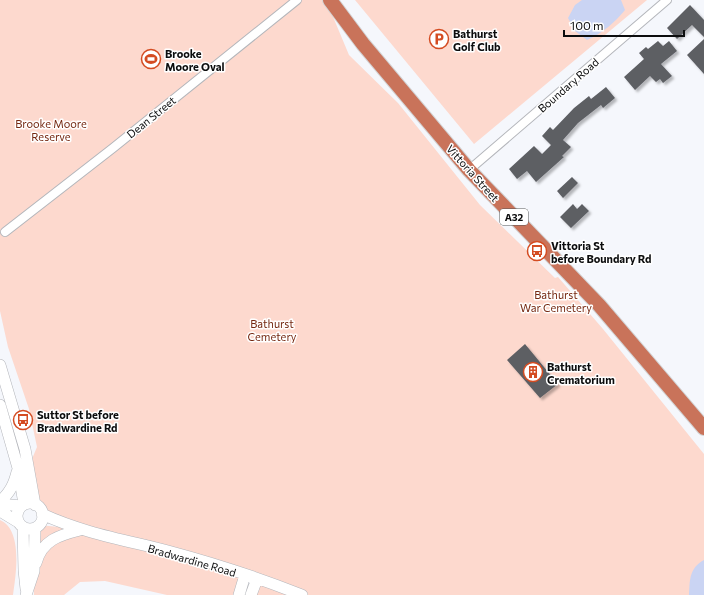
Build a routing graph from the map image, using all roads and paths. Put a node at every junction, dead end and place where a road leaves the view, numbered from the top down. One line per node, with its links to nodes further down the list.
1 (297, 0): 5 (street, Dean Street)
2 (330, 0): 4 (highway, Vittoria Street / A32)
3 (667, 0): 4 (street, Boundary Road)
4 (469, 170): 8 (highway, Vittoria Street / A32)
5 (4, 232)
6 (0, 365): 11 (main road)
7 (0, 405): 9 (main road)
8 (704, 428)
9 (18, 468): 10 (main road); 12 (main road)
10 (0, 502): 12 (main road)
11 (35, 504): 12 (main road); 14 (main road)
12 (23, 505): 15 (main road)
13 (0, 511): 15 (main road)
14 (42, 514): 16 (main road); 17 (main road, Bradwardine Road)
15 (21, 525): 16 (main road); 21 (main road)
16 (37, 526): 17 (main road, Bradwardine Road); 18 (main road)
17 (80, 530): 18 (main road); 19 (main road, Bradwardine Road)
18 (34, 571): 21 (main road)
19 (246, 575): 20 (main road, Bradwardine Road); 22 (main road)
20 (257, 579): 23 (main road); 24 (main road, Bradwardine Road)
21 (26, 593)
22 (239, 595)
23 (251, 595)
24 (302, 595)

